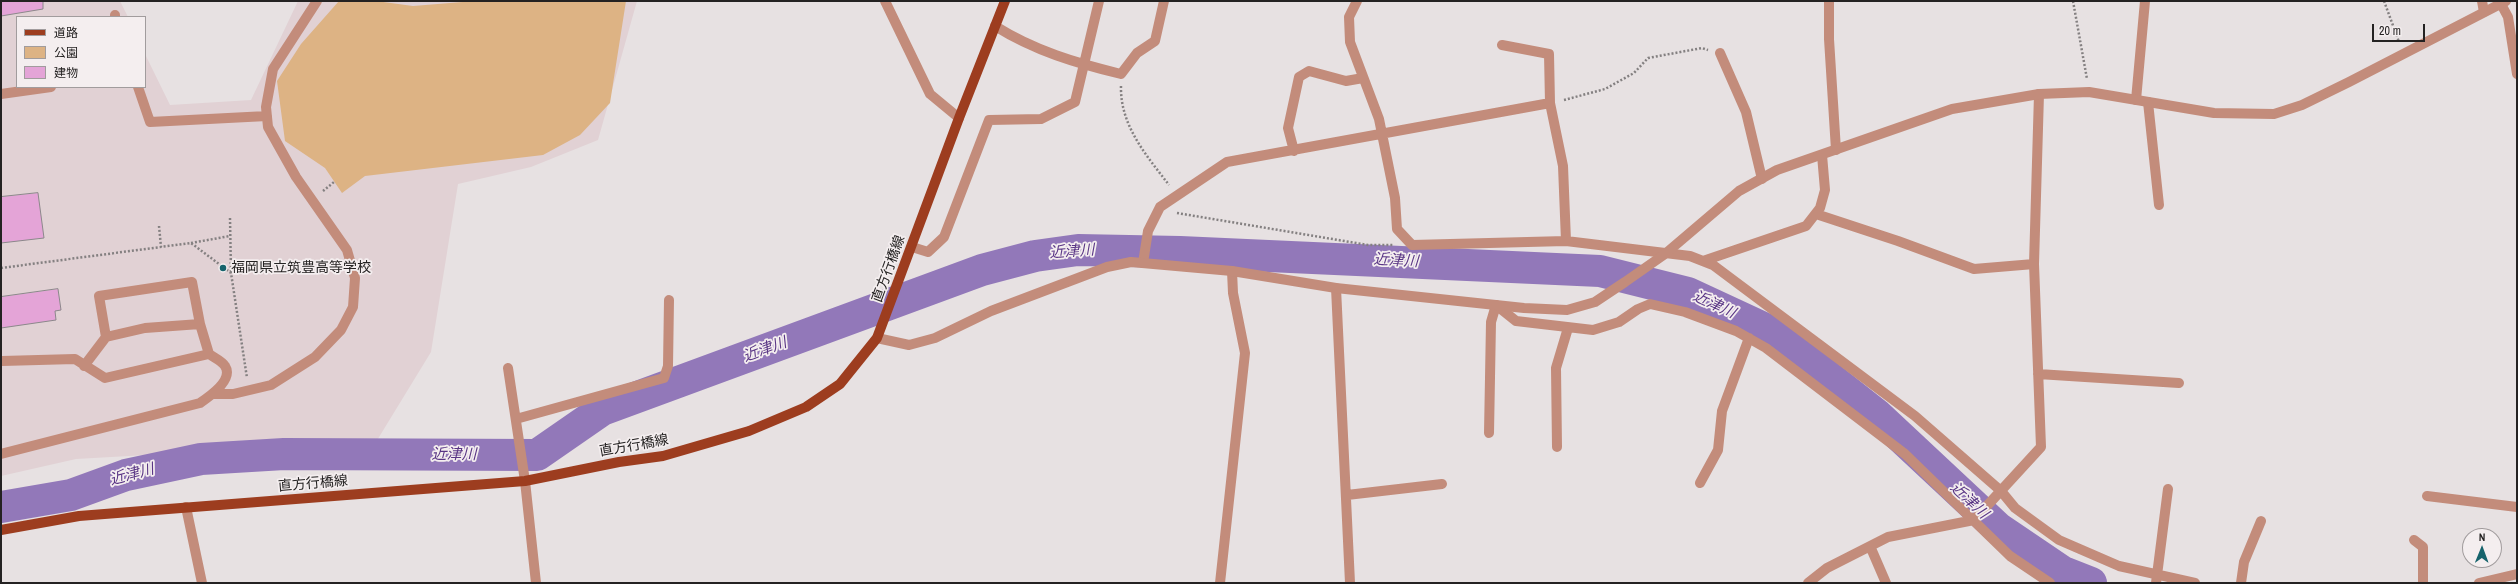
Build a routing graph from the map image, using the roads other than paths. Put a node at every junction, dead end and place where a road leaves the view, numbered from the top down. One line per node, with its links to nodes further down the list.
1 (317, 1): 25 (street)
2 (885, 1): 26 (street)
3 (1005, 1): 12 (main road, 直方行橋線)
4 (1099, 1): 15 (street)
5 (1164, 1): 15 (street)
6 (1357, 1): 17 (street)
7 (1829, 1): 28 (street)
8 (2145, 1): 22 (street)
9 (2482, 1): 11 (street)
10 (2504, 2): 11 (street); 16 (street)
11 (2484, 12): 23 (street)
12 (995, 26): 15 (street); 26 (main road, 直方行橋線)
13 (1502, 45): 24 (street)
14 (1720, 53): 31 (street)
15 (1083, 65): 35 (street)
16 (2517, 74)
17 (1363, 78): 27 (street); 29 (street)
18 (44, 88): 20 (street)
19 (138, 88): 25 (street)
20 (1, 94)
21 (2039, 94): 22 (street); 28 (street); 39 (street)
22 (2136, 100): 23 (street)
23 (2148, 102): 32 (street)
24 (1550, 104): 27 (street); 34 (street)
25 (267, 116): 55 (street)
26 (959, 118): 35 (main road, 直方行橋線)
27 (1383, 136): 29 (street); 34 (street)
28 (1836, 150): 30 (street)
29 (1294, 151): 38 (street)
30 (1822, 155): 31 (street); 33 (street)
31 (1762, 179): 36 (street)
32 (2159, 204)
33 (1816, 214): 37 (street); 39 (street)
34 (1566, 241): 36 (street)
35 (912, 247): 47 (main road, 直方行橋線)
36 (1665, 254): 37 (street); 43 (street)
37 (1703, 261): 64 (street)
38 (1143, 263): 40 (street); 47 (street)
39 (2034, 264): 53 (street)
40 (1232, 271): 41 (street); 78 (street)
41 (1336, 288): 43 (street); 65 (street)
42 (669, 300): 56 (street)
43 (1496, 305): 45 (street); 57 (street)
44 (200, 324): 46 (street); 46 (street); 49 (street)
45 (1568, 328): 48 (street); 58 (street)
46 (106, 337): 51 (street)
47 (877, 338): 60 (main road, 直方行橋線)
48 (1749, 338): 61 (street); 69 (street)
49 (209, 354): 51 (street); 55 (street)
50 (2, 361): 51 (street)
51 (84, 366)
52 (508, 368): 56 (street)
53 (2038, 374): 54 (street); 64 (street)
54 (2179, 383)
55 (212, 394): 59 (street)
56 (516, 419): 60 (street)
57 (1489, 433)
58 (1557, 447)
59 (1, 454)
60 (524, 480): 67 (main road, 直方行橋線); 77 (street)
61 (1700, 483)
62 (1442, 484): 65 (street)
63 (2168, 488): 75 (street)
64 (2001, 491): 69 (street); 75 (street)
65 (1346, 495): 79 (street)
66 (2427, 496): 68 (street)
67 (186, 507): 71 (main road, 直方行橋線); 76 (street)
68 (2517, 507)
69 (1974, 520): 73 (street); 82 (street)
70 (2261, 521): 84 (street)
71 (1, 530)
72 (2414, 540): 85 (street)
73 (1870, 546): 80 (street); 81 (street)
74 (2517, 574): 86 (street)
75 (2157, 580): 83 (street)
76 (202, 583)
77 (536, 583)
78 (1220, 583)
79 (1350, 583)
80 (1808, 583)
81 (1886, 583)
82 (2050, 583)
83 (2195, 583)
84 (2241, 583)
85 (2423, 583)
86 (2479, 583)

